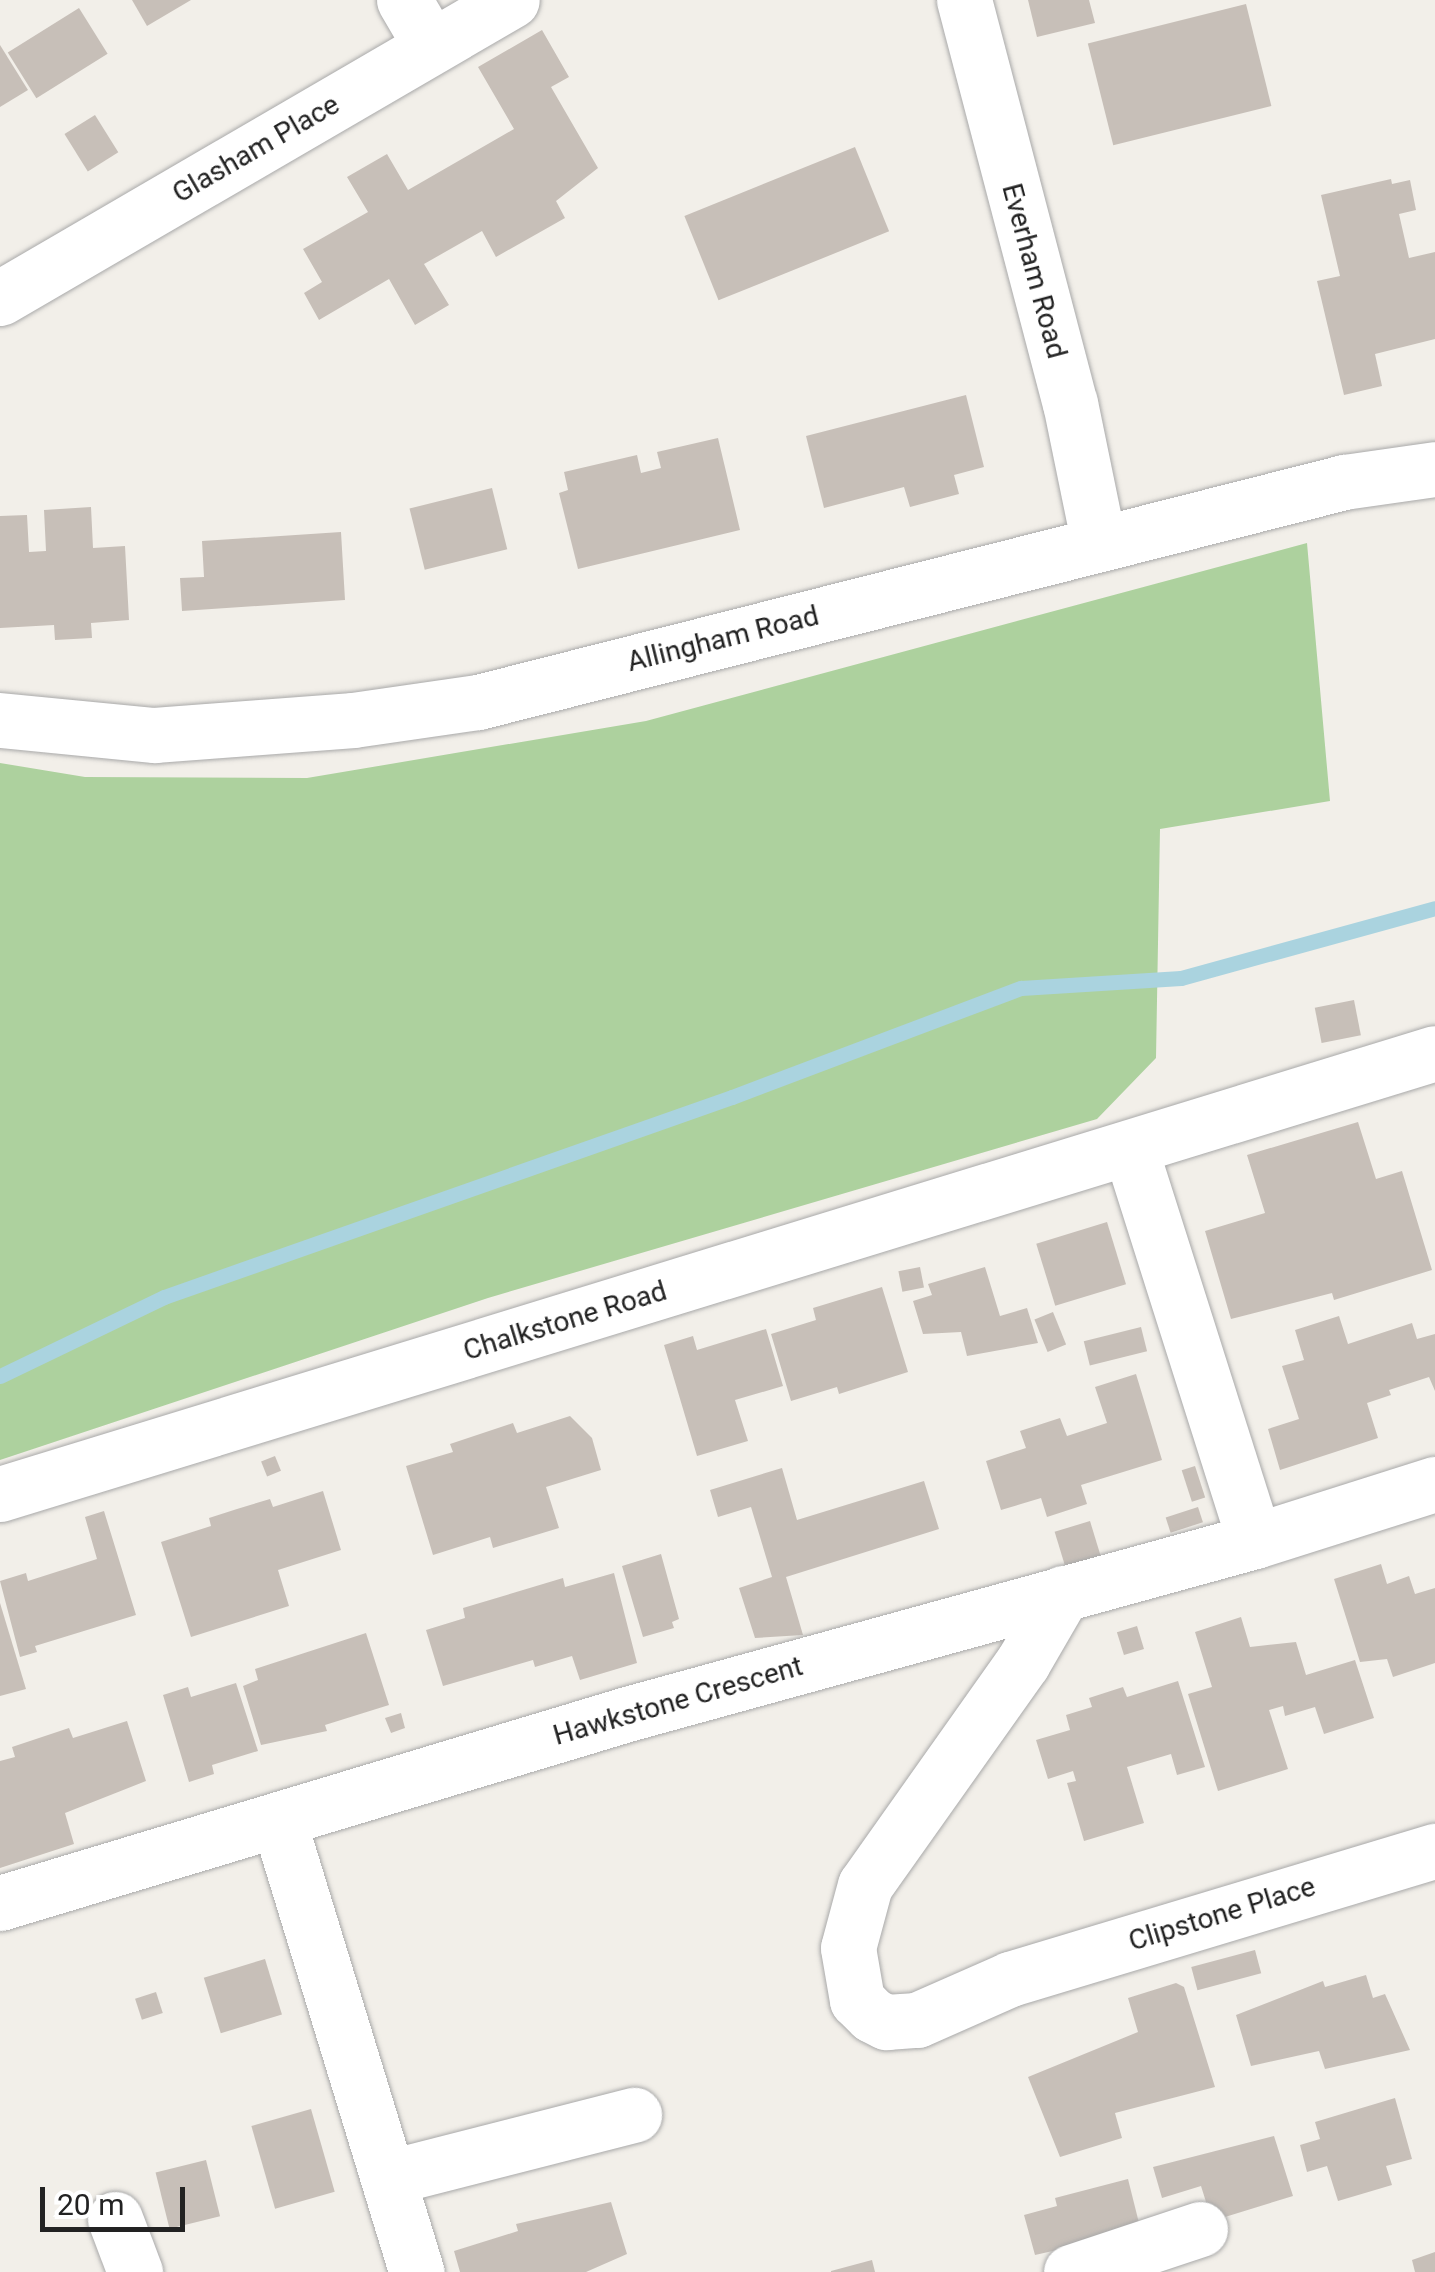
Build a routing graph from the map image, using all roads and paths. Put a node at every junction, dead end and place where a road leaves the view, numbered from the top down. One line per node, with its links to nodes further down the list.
1 (404, 0): 4 (street)
2 (512, 0): 4 (street, Glasham Place)
3 (964, 0): 7 (street, Everham Road)
4 (431, 46): 5 (street, Glasham Place)
5 (0, 298)
6 (1435, 468): 7 (street, Allingham Road)
7 (1099, 544): 8 (street, Allingham Road)
8 (0, 720)
9 (1435, 1053): 10 (street, Chalkstone Road)
10 (1130, 1148): 12 (street, Chalkstone Road); 13 (street)
11 (1435, 1484): 13 (street, Hawkstone Crescent)
12 (0, 1494)
13 (1255, 1541): 14 (street, Hawkstone Crescent)
14 (1063, 1593): 15 (street, Hawkstone Crescent); 16 (street, Clipstone Place)
15 (279, 1822): 17 (street); 19 (street)
16 (1435, 1850)
17 (0, 1902)
18 (634, 2115): 19 (street)
19 (390, 2177): 23 (street)
20 (116, 2219): 22 (street)
21 (1200, 2229): 24 (street)
22 (135, 2272)
23 (417, 2272)
24 (1071, 2272)

